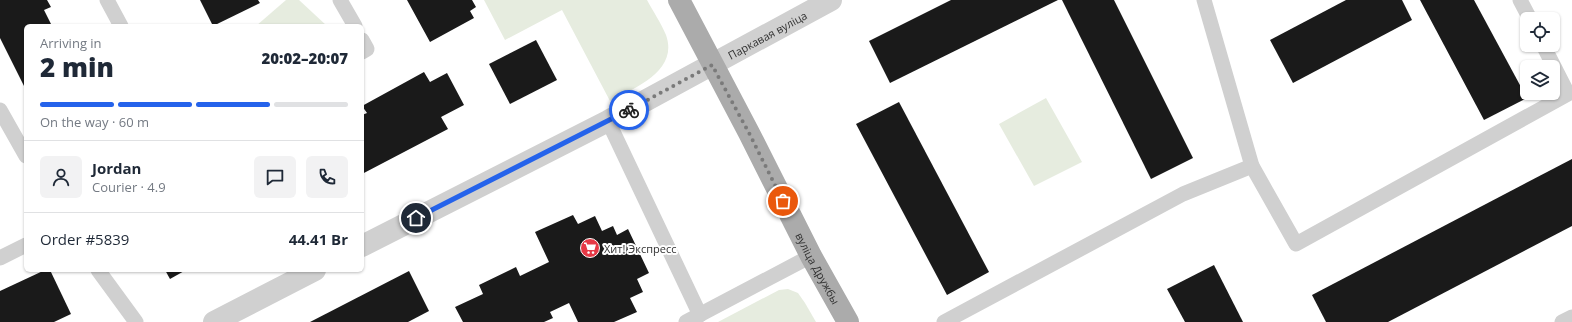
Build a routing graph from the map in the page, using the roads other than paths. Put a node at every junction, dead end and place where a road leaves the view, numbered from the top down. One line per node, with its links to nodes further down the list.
1 (107, 0): 8 (lane)
2 (340, 0): 9 (lane)
3 (679, 0): 11 (main road, вуліца Дружбы)
4 (831, 0): 11 (street, Паркавая вуліца)
5 (1204, 0): 15 (lane)
6 (1520, 0): 7 (lane)
7 (1526, 12)
8 (120, 24)
9 (353, 24)
10 (1547, 52): 15 (lane)
11 (712, 65): 13 (street, Паркавая вуліца); 18 (main road, вуліца Дружбы)
12 (0, 110): 14 (lane)
13 (608, 121): 16 (street, Паркавая вуліца); 22 (lane)
14 (24, 152)
15 (1252, 166): 28 (lane)
16 (364, 245)
17 (24, 246): 19 (lane)
18 (811, 256): 22 (lane); 27 (main road, вуліца Дружбы)
19 (0, 258)
20 (99, 272): 24 (lane)
21 (311, 272): 25 (street)
22 (700, 316): 26 (lane)
23 (1572, 317): 29 (lane)
24 (136, 322)
25 (214, 322)
26 (686, 322)
27 (848, 322)
28 (944, 322)
29 (1562, 322)

